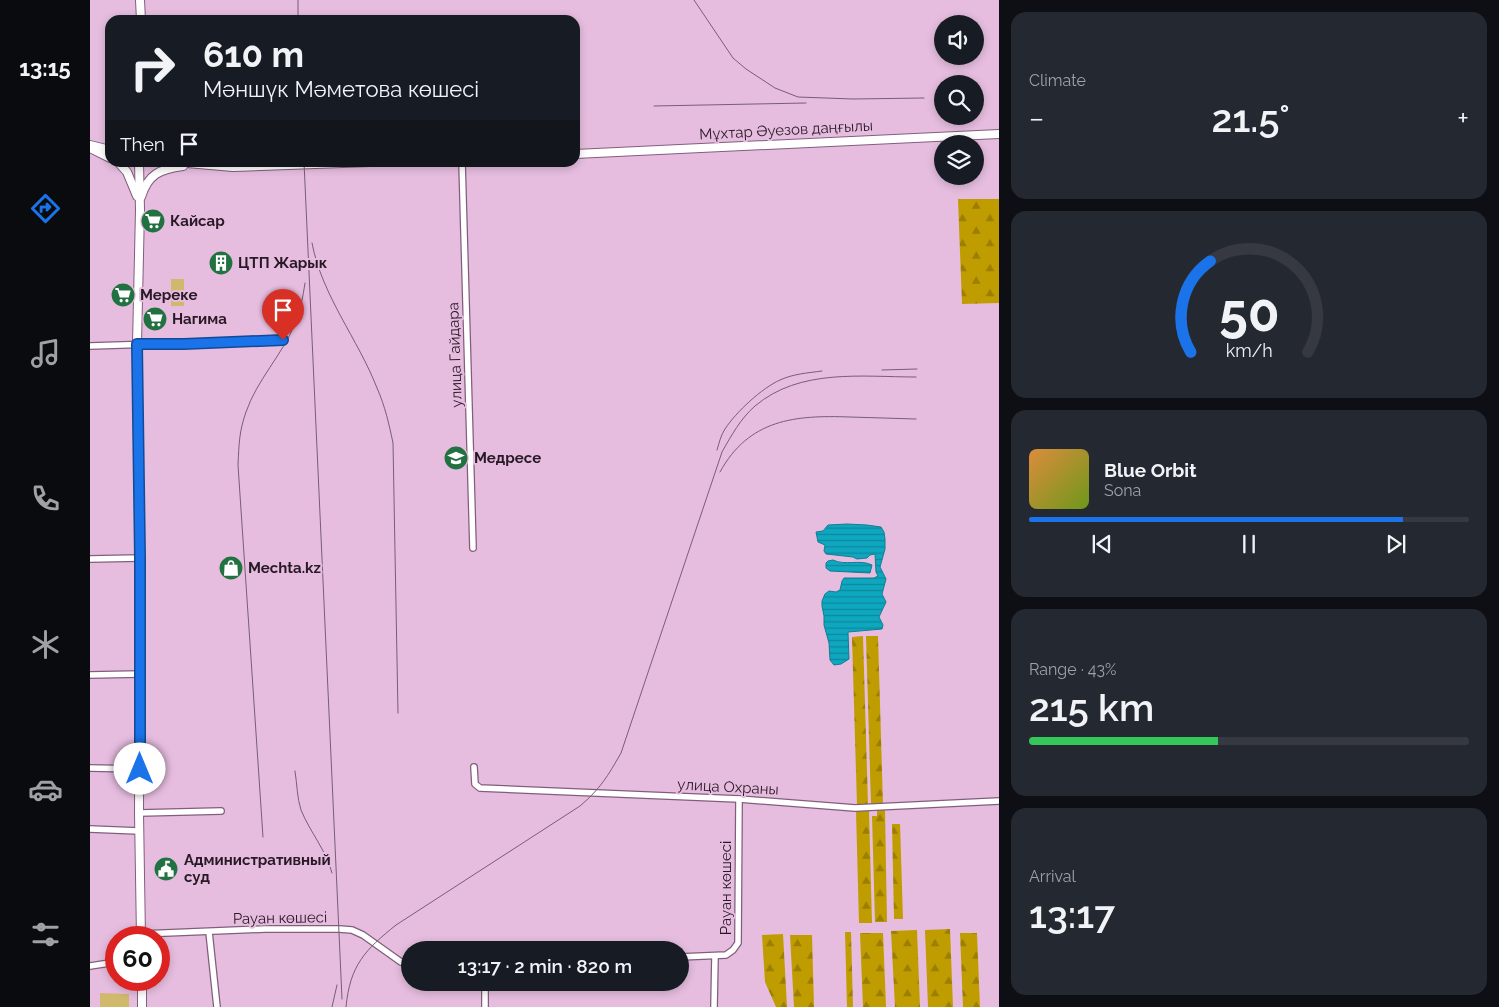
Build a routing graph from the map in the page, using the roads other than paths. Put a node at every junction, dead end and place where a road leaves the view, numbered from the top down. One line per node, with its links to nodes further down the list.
1 (140, 0): 2 (main road)
2 (140, 15)
3 (999, 134): 7 (main road, Мұхтар Әуезов даңғылы)
4 (105, 144): 5 (main road)
5 (90, 145): 6 (main road); 8 (main road)
6 (105, 149)
7 (580, 154)
8 (105, 155)
9 (122, 167): 13 (main road)
10 (139, 167): 13 (main road)
11 (176, 167): 13 (main road)
12 (462, 167): 17 (street, улица Гайдара)
13 (140, 207): 15 (main road)
14 (283, 340): 15 (street)
15 (137, 344): 16 (street); 18 (main road)
16 (90, 346)
17 (473, 548)
18 (140, 558): 19 (street); 20 (main road)
19 (90, 559)
20 (140, 674): 21 (street); 24 (main road)
21 (90, 675)
22 (474, 767): 25 (street, улица Охраны)
23 (90, 768): 24 (street)
24 (140, 769): 28 (main road)
25 (739, 799): 26 (street, улица Охраны); 34 (street, Рауан көшесі)
26 (999, 801)
27 (221, 811): 28 (street)
28 (139, 813): 30 (main road)
29 (90, 829): 30 (street)
30 (139, 831): 31 (main road)
31 (141, 926)
32 (209, 932): 33 (street, Рауан көшесі); 36 (street, Рауан көшесі); 42 (street)
33 (170, 934)
34 (715, 956): 35 (street, Рауан көшесі); 44 (street)
35 (689, 957)
36 (401, 962)
37 (105, 964): 38 (street)
38 (90, 966)
39 (142, 991): 41 (main road)
40 (486, 991): 43 (street)
41 (142, 1007)
42 (217, 1007)
43 (486, 1007)
44 (714, 1007)

